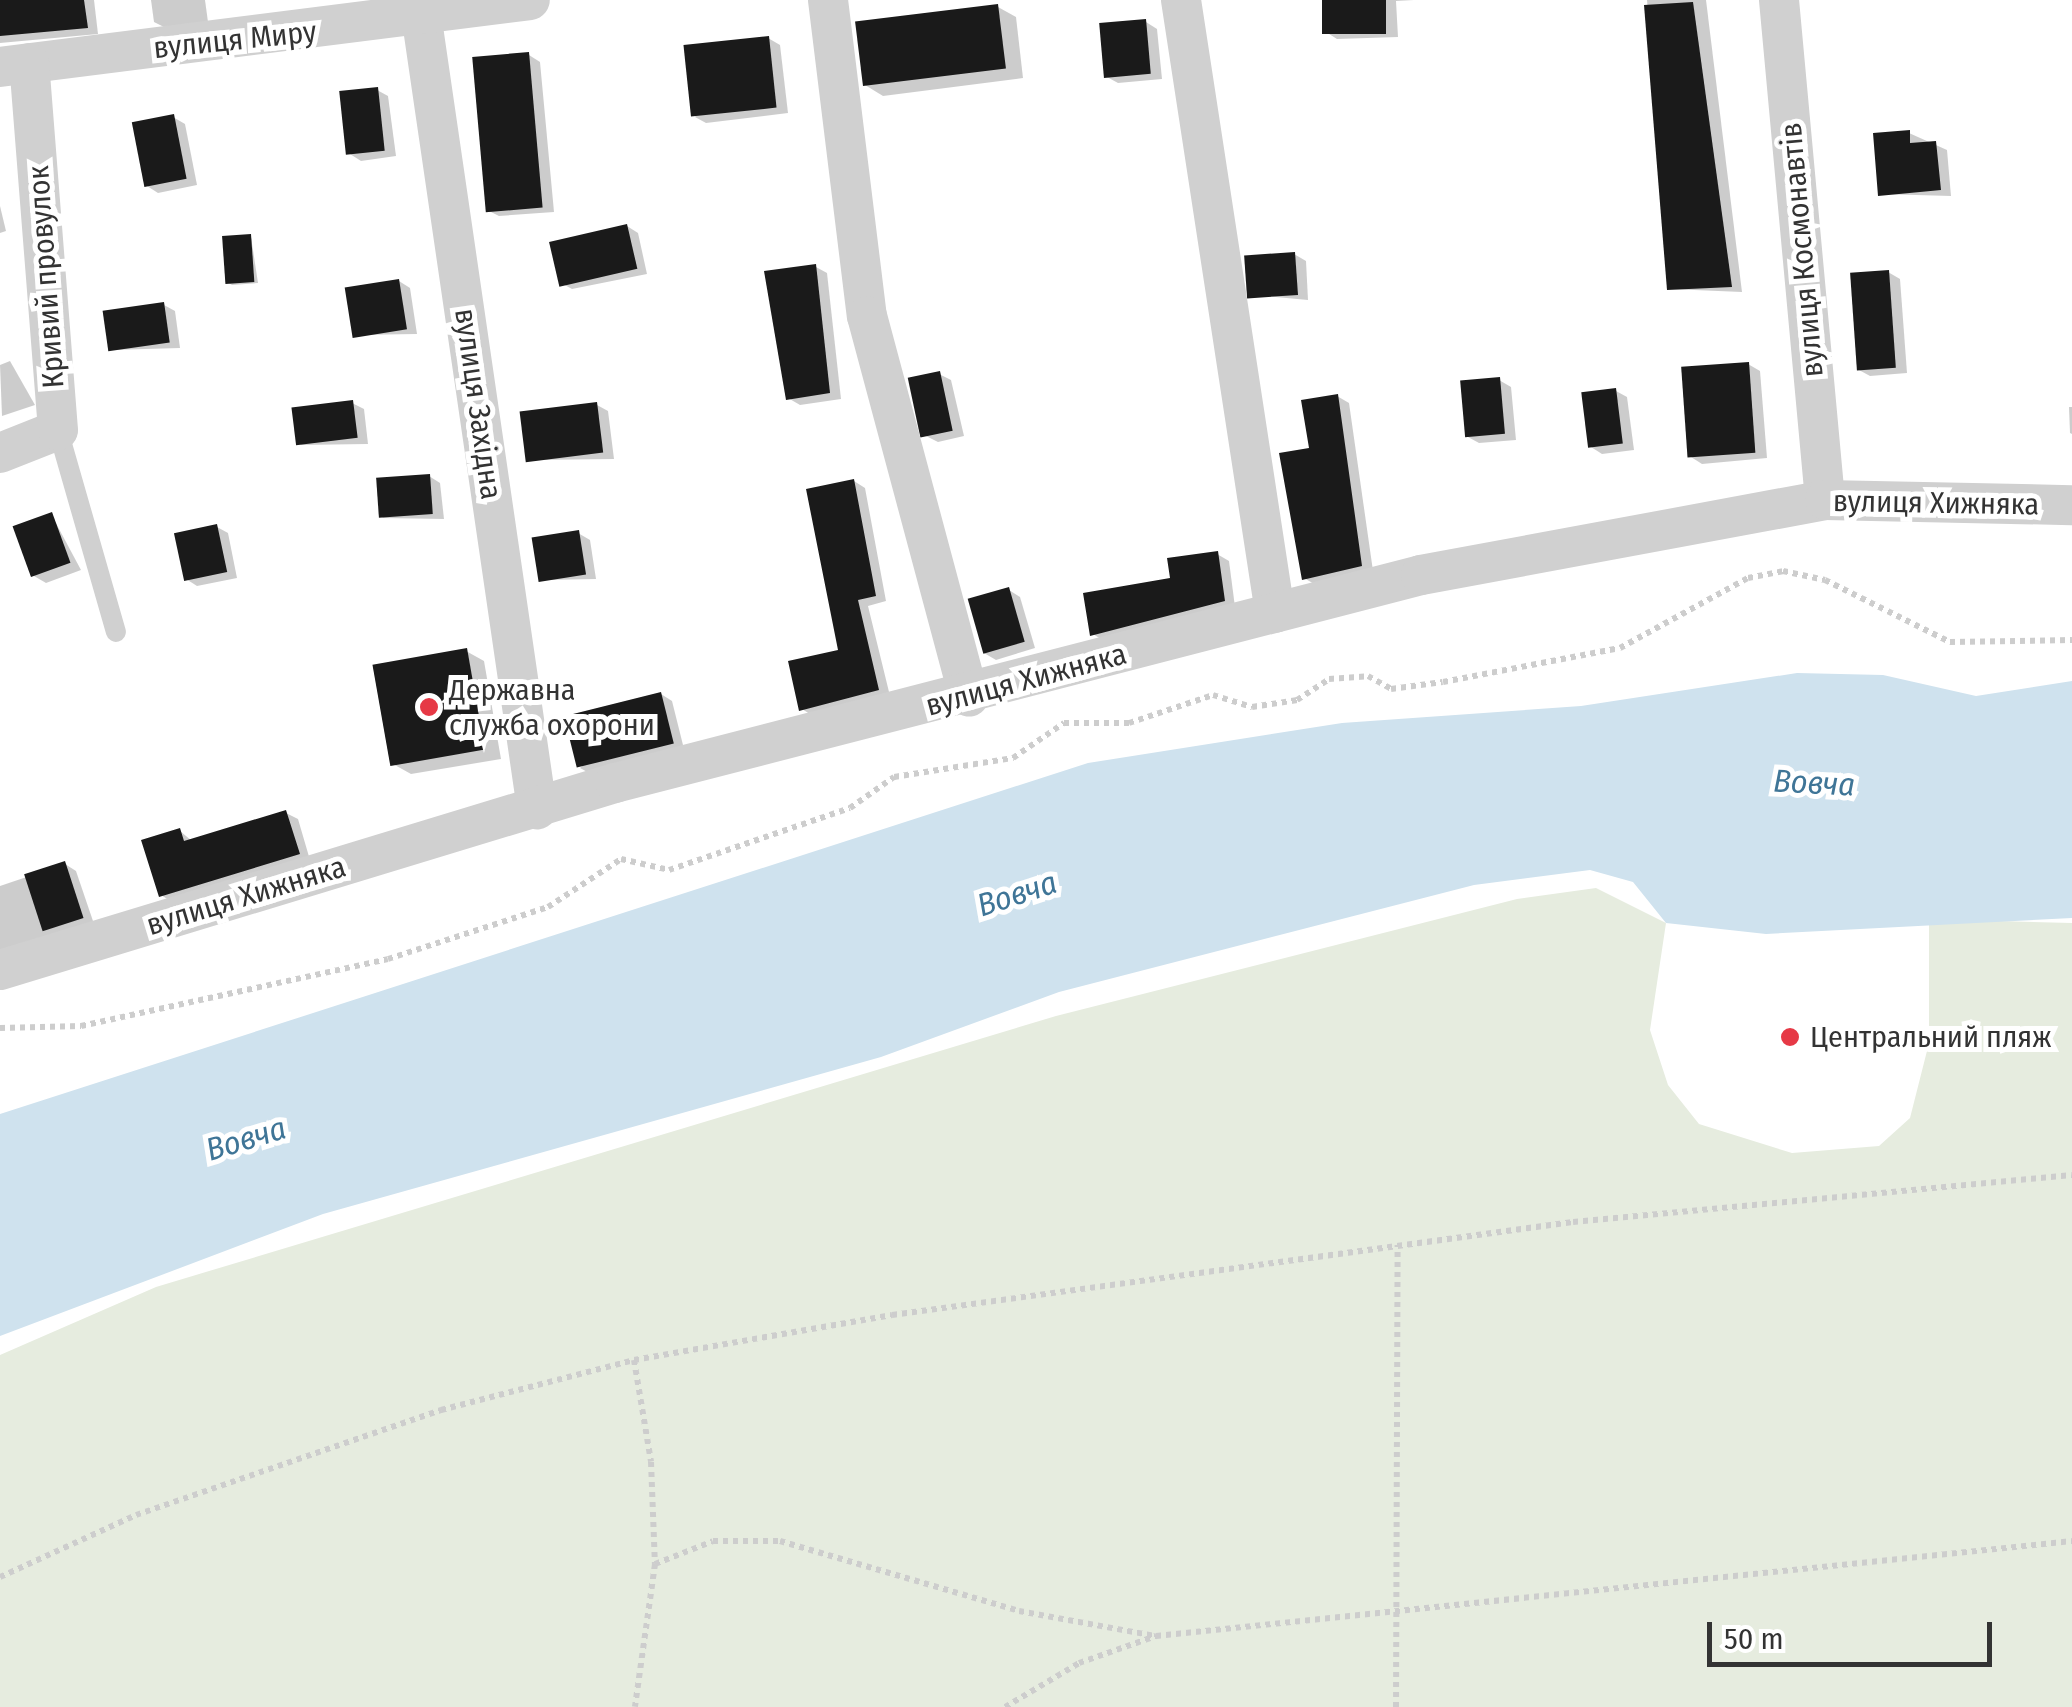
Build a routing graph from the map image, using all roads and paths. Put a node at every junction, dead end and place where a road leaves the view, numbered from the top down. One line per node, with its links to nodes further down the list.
1 (530, 0): 5 (street, вулиця Миру)
2 (828, 0): 14 (street)
3 (1181, 0): 11 (street)
4 (1779, 0): 9 (street, вулиця Космонавтів)
5 (420, 9): 6 (street, вулиця Миру); 15 (street, вулиця Західна)
6 (15, 65): 7 (street, Кривий провулок)
7 (58, 430): 8 (street, Кривий провулок); 12 (lane)
8 (0, 453)
9 (1825, 500): 10 (street, вулиця Хижняка); 11 (street, вулиця Хижняка)
10 (2072, 505)
11 (1275, 613): 14 (street, вулиця Хижняка)
12 (116, 632)
13 (2072, 640): 17 (path)
14 (968, 697): 15 (street, вулиця Хижняка)
15 (537, 809): 16 (street, вулиця Хижняка)
16 (0, 970)
17 (0, 1028)
18 (2072, 1175): 19 (path)
19 (1398, 1245): 20 (path); 24 (path)
20 (634, 1360): 22 (path); 23 (path)
21 (2072, 1540): 24 (path)
22 (655, 1564): 25 (path); 26 (path)
23 (0, 1577)
24 (1394, 1610): 25 (path); 28 (path)
25 (1156, 1636): 27 (path)
26 (636, 1707)
27 (1005, 1707)
28 (1396, 1707)

